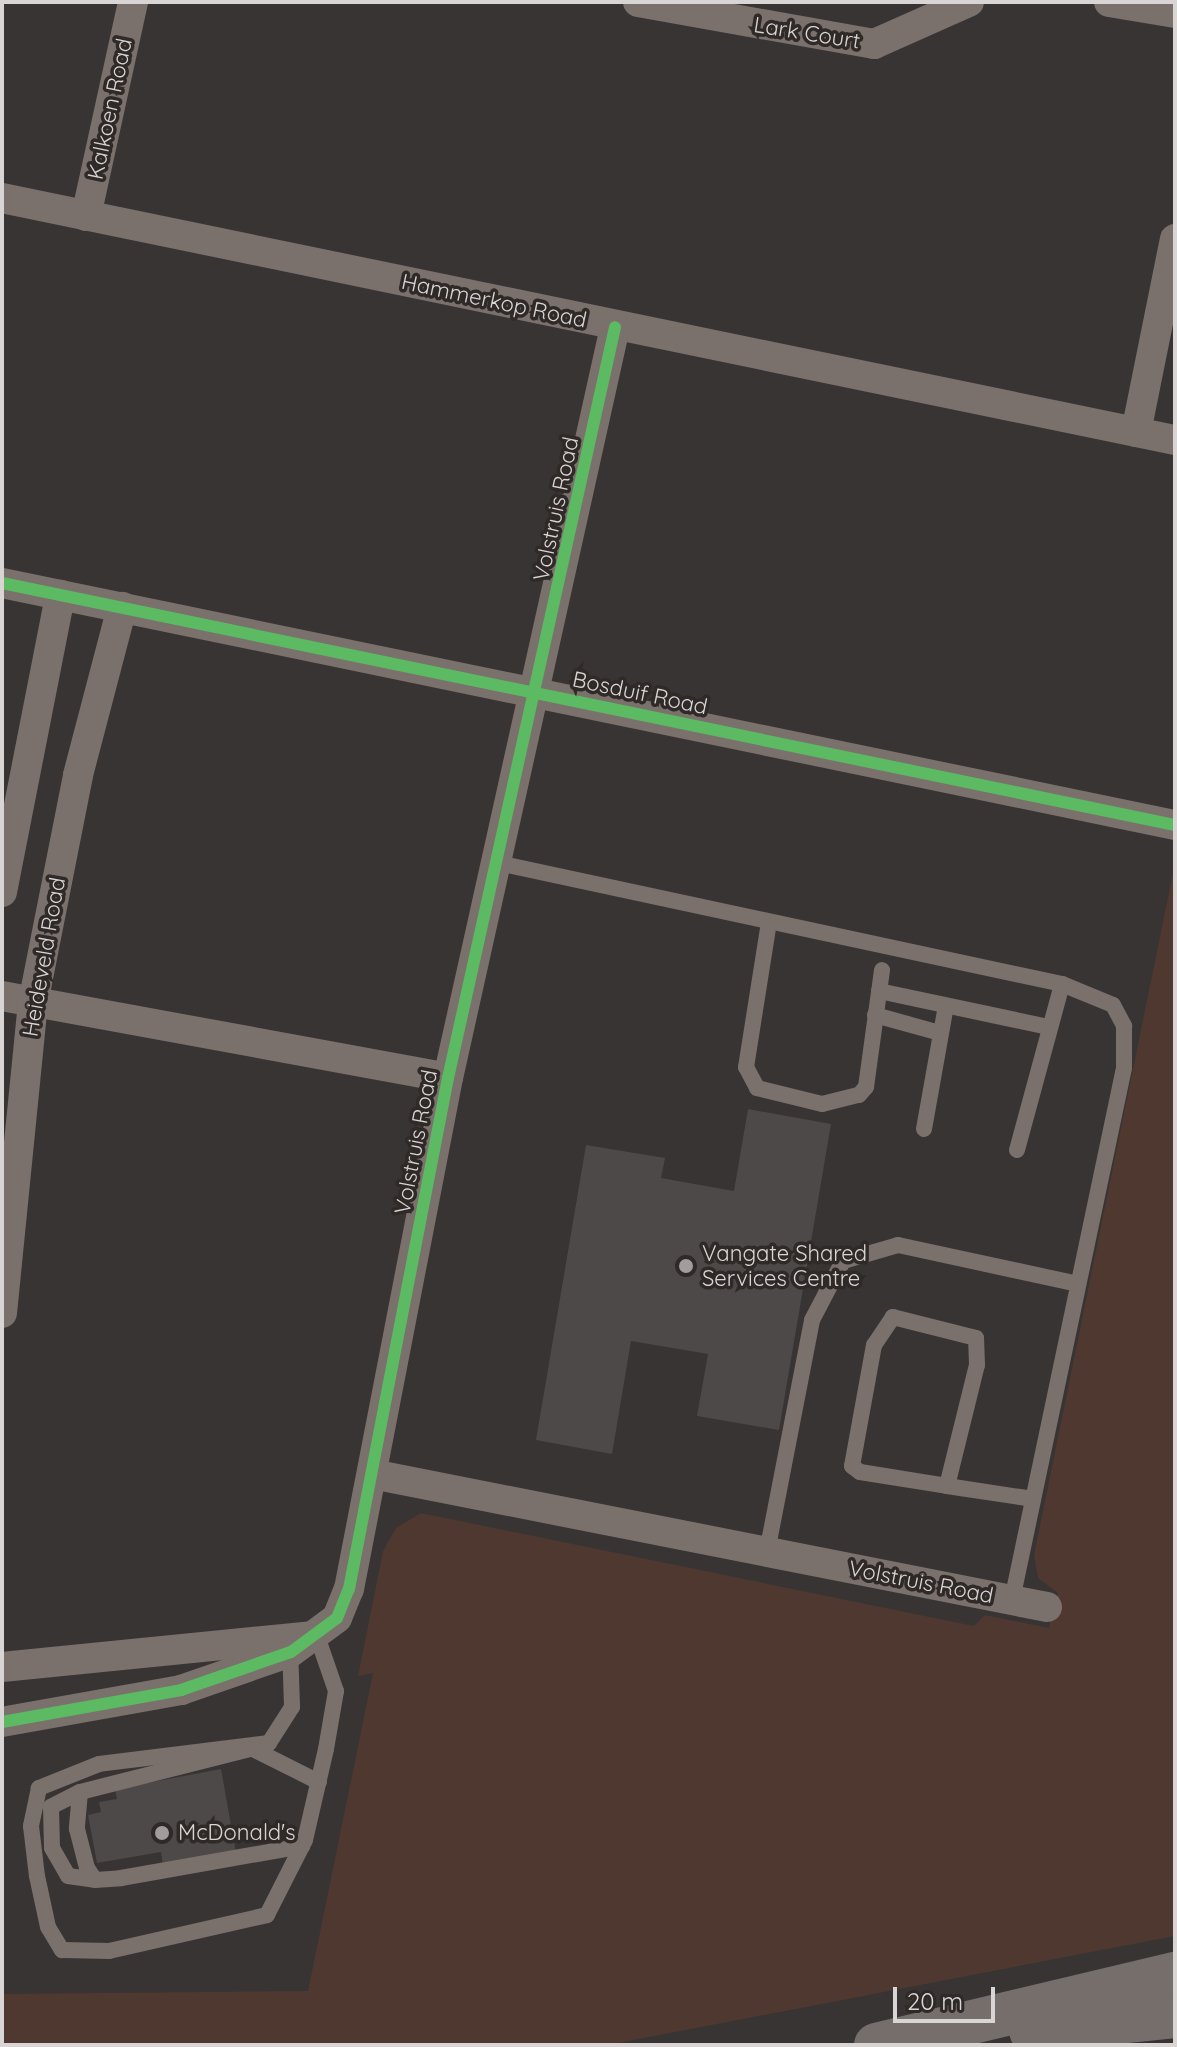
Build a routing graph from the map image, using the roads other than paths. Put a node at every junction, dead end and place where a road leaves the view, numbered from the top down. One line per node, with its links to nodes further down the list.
1 (133, 2): 7 (street, Kalkoen Road)
2 (638, 2): 3 (street, Lark Court)
3 (969, 2)
4 (1109, 2): 5 (street)
5 (1175, 13)
6 (2, 198): 7 (street, Hammerkop Road)
7 (86, 216): 9 (street, Hammerkop Road)
8 (1175, 239): 10 (street)
9 (615, 327): 10 (street, Hammerkop Road); 15 (street, Volstruis Road)
10 (1136, 432): 11 (street, Hammerkop Road)
11 (1175, 440)
12 (2, 583): 13 (street, Bosduif Road)
13 (60, 595): 14 (street, Bosduif Road); 18 (street)
14 (122, 607): 15 (street, Bosduif Road); 24 (street, Heideveld Road)
15 (537, 692): 16 (street, Bosduif Road); 17 (street, Volstruis Road)
16 (1175, 825)
17 (498, 863): 19 (lane); 29 (street, Volstruis Road)
18 (2, 892)
19 (769, 922): 21 (lane); 26 (lane)
20 (882, 970): 22 (lane)
21 (1062, 984): 27 (lane); 32 (lane)
22 (879, 991): 25 (lane); 26 (lane)
23 (2, 996): 24 (street, Volstruis Road)
24 (33, 1003): 29 (street, Volstruis Road); 33 (street, Heideveld Road)
25 (946, 1006): 27 (lane); 28 (lane)
26 (875, 1015): 28 (lane)
27 (1048, 1027): 31 (lane)
28 (940, 1033): 30 (lane)
29 (448, 1078): 34 (street, Volstruis Road)
30 (924, 1129)
31 (1017, 1150)
32 (1078, 1284): 36 (lane); 37 (lane)
33 (2, 1313)
34 (372, 1474): 37 (street, Volstruis Road); 40 (street, Volstruis Road)
35 (947, 1486): 35 (lane); 36 (lane)
36 (1033, 1499): 38 (lane)
37 (767, 1552): 38 (street, Volstruis Road)
38 (1012, 1600): 39 (street, Volstruis Road)
39 (1047, 1607)
40 (299, 1641): 41 (street); 42 (street); 43 (lane); 44 (lane)
41 (2, 1667)
42 (2, 1722)
43 (251, 1748): 44 (lane); 45 (lane); 46 (lane)
44 (319, 1782): 46 (lane)
45 (80, 1792): 47 (lane); 47 (lane)
46 (302, 1846): 47 (lane)
47 (95, 1880)
48 (1175, 1974): 50 (highway)
49 (1175, 2016): 51 (highway)
50 (876, 2045)
51 (897, 2045)

